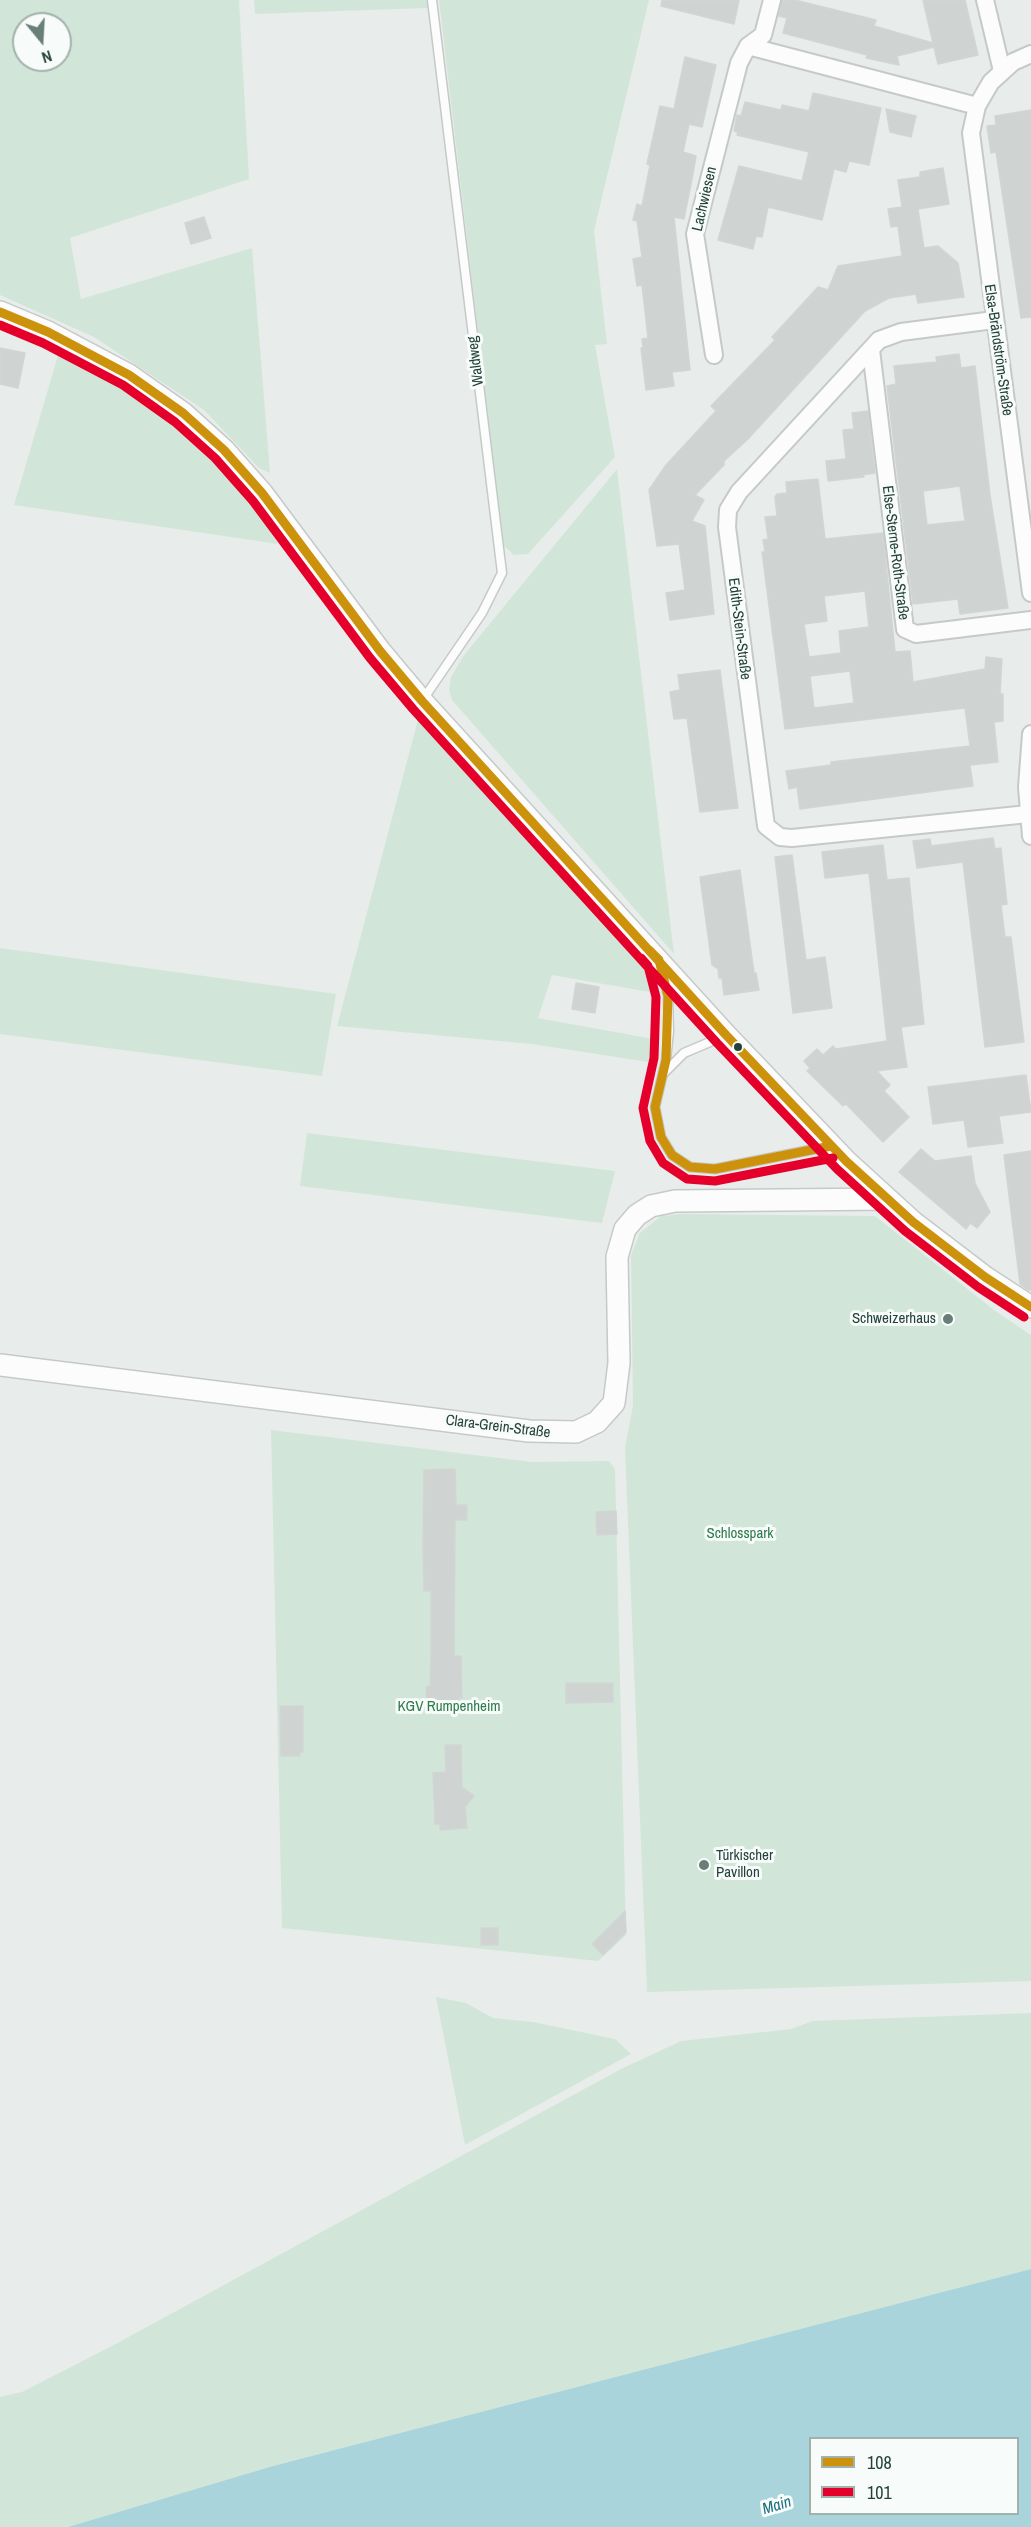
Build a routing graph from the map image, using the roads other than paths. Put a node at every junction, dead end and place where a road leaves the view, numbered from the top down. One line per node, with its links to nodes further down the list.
1 (432, 0): 15 (lane, Waldweg)
2 (772, 0): 4 (street, Lachwiesen)
3 (985, 0): 6 (street)
4 (748, 46): 7 (street); 11 (street, Lachwiesen)
5 (1031, 54): 6 (street)
6 (1002, 71): 7 (street)
7 (977, 106): 9 (street, Elsa-Brändström-Straße)
8 (0, 312): 15 (street)
9 (994, 320): 10 (street, Edith-Stein-Straße); 12 (street, Elsa-Brändström-Straße)
10 (871, 350): 14 (street, Else-Sterne-Roth-Straße); 17 (street, Edith-Stein-Straße)
11 (714, 355)
12 (1029, 563): 13 (street, Elsa-Brändström-Straße)
13 (1031, 593)
14 (1031, 621)
15 (423, 701): 19 (street)
16 (1031, 734): 17 (street)
17 (1029, 814): 18 (street)
18 (1031, 836)
19 (659, 960): 20 (street); 21 (lane)
20 (726, 1035): 21 (lane); 22 (street)
21 (664, 1073): 22 (lane)
22 (831, 1146): 23 (street)
23 (887, 1198): 24 (street); 25 (street, Clara-Grein-Straße)
24 (1031, 1307)
25 (0, 1365)

